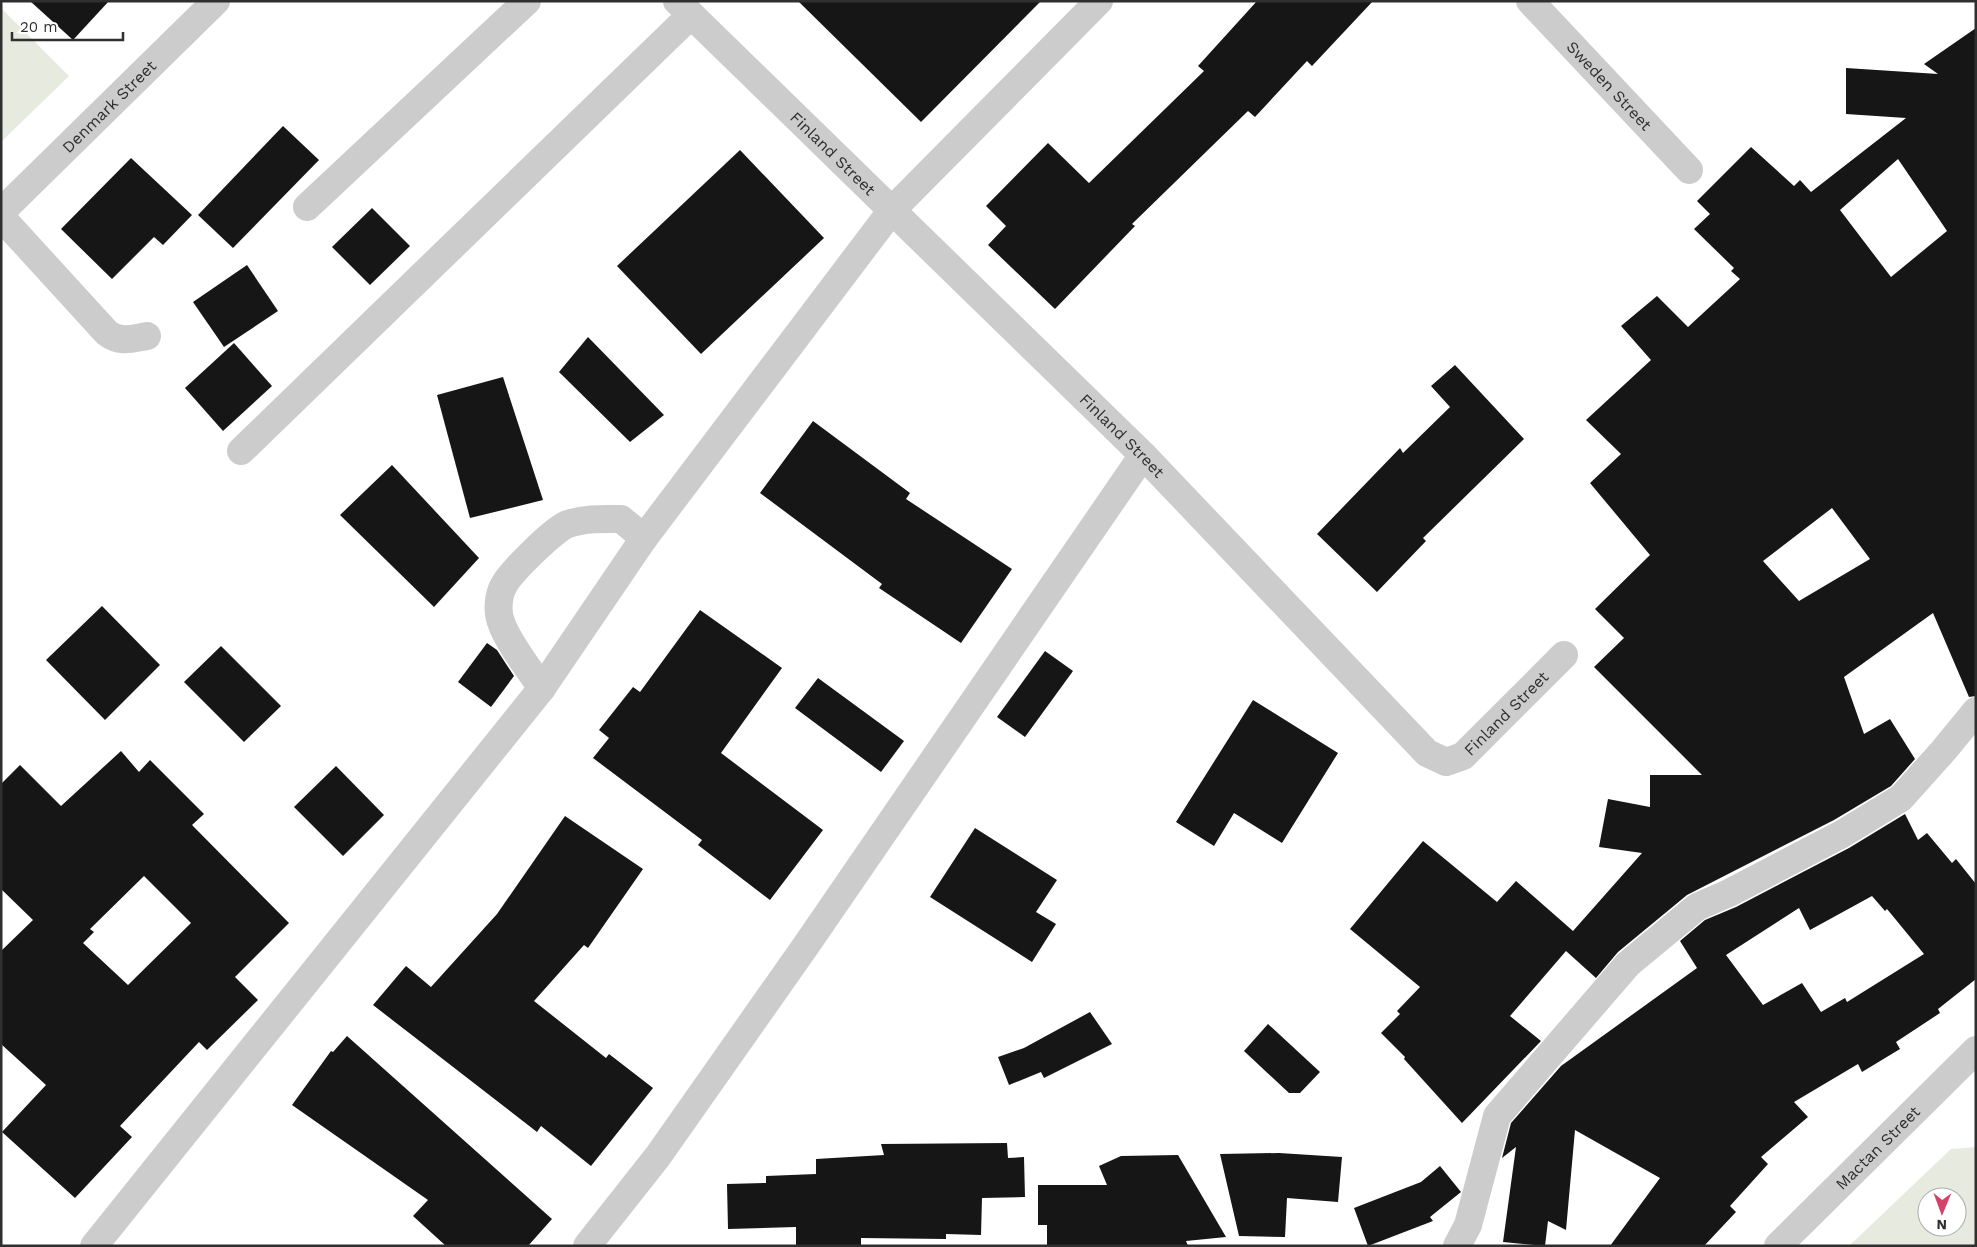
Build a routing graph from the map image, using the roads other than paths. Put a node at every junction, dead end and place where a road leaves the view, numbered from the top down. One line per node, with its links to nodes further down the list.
1 (216, 1): 9 (street, Denmark Street)
2 (527, 1): 7 (street)
3 (1099, 1): 8 (street)
4 (1530, 1): 6 (street, Sweden Street)
5 (684, 8): 8 (street, Finland Street); 12 (street)
6 (1689, 170)
7 (307, 208)
8 (892, 210): 13 (street, Finland Street); 14 (street)
9 (1, 212)
10 (1, 217): 11 (street)
11 (147, 336)
12 (240, 452)
13 (1143, 455): 15 (street, Finland Street); 20 (street)
14 (644, 538): 16 (street); 16 (street)
15 (1564, 655)
16 (542, 688): 19 (street)
17 (1976, 711): 21 (street)
18 (1976, 1050): 22 (street, Mactan Street)
19 (94, 1246)
20 (587, 1246)
21 (1457, 1246)
22 (1778, 1246)

